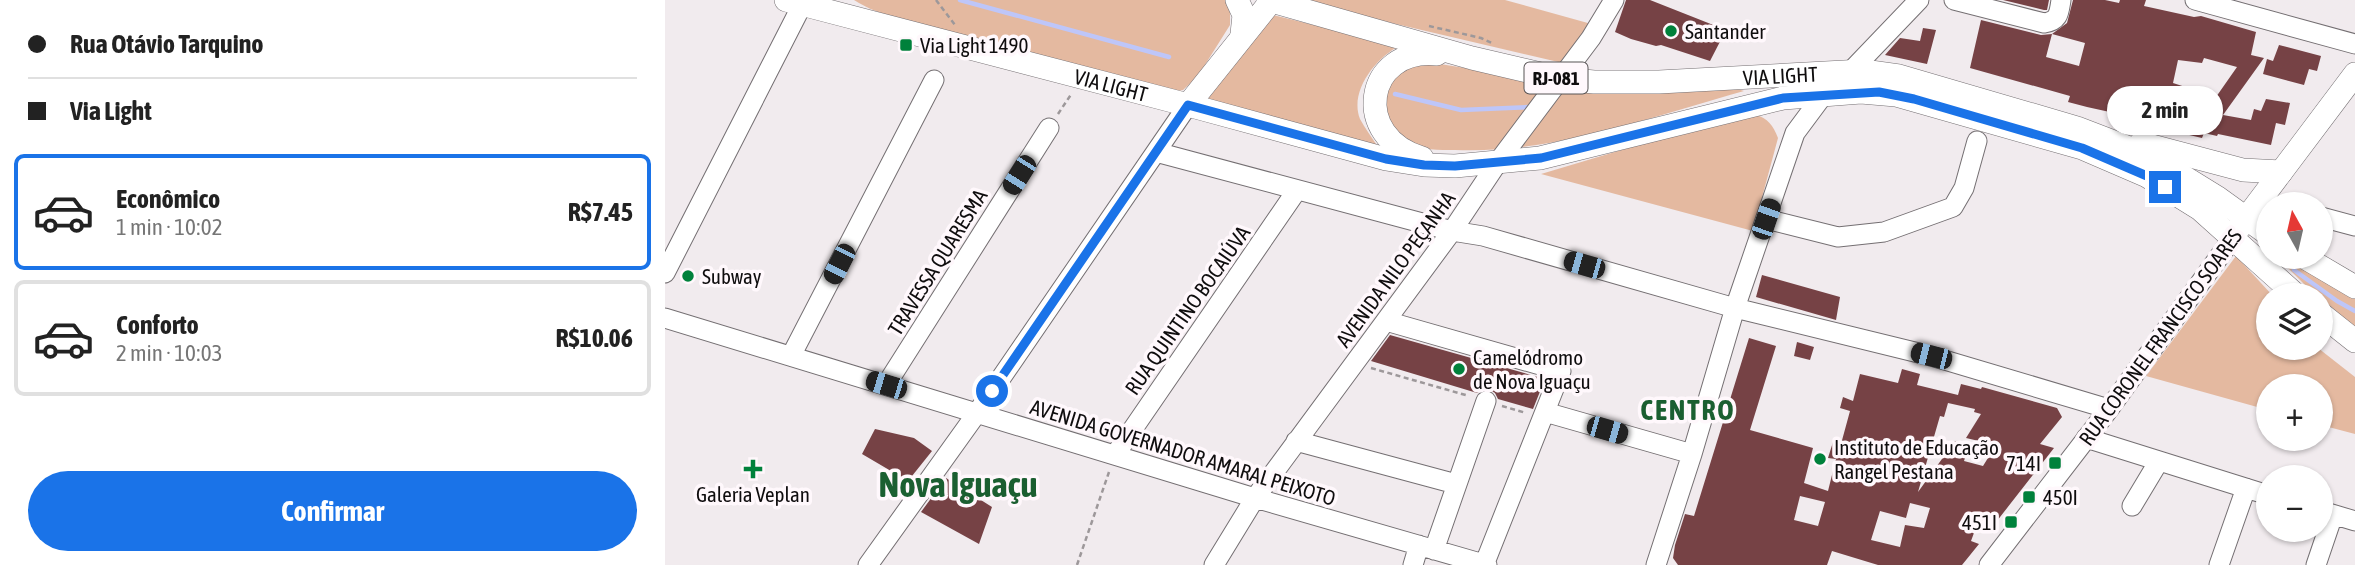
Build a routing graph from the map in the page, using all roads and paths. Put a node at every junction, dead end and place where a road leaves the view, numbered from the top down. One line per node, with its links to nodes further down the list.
1 (1237, 0): 10 (main road)
2 (1270, 0): 10 (main road); 12 (main road, VIA LIGHT / RJ-081)
3 (1614, 0): 17 (street, AVENIDA NILO PEÇANHA)
4 (1919, 0): 13 (street)
5 (1954, 0): 6 (street)
6 (2061, 0)
7 (2195, 0): 11 (street)
8 (798, 2): 9 (main road, VIA LIGHT); 40 (street)
9 (844, 8): 15 (main road, VIA LIGHT)
10 (1242, 34): 21 (main road)
11 (2355, 44)
12 (1472, 58): 17 (main road, VIA LIGHT / RJ-081); 28 (main road)
13 (1850, 72): 16 (main road, VIA LIGHT / RJ-081); 19 (street); 23 (main road, VIA LIGHT / RJ-081)
14 (2355, 74): 29 (main road, RUA CORONEL FRANCISCO SOARES)
15 (1081, 77): 21 (main road, VIA LIGHT); 22 (path)
16 (1731, 77): 17 (main road, VIA LIGHT / RJ-081); 20 (main road)
17 (1562, 79): 27 (street, AVENIDA NILO PEÇANHA)
18 (934, 80): 48 (street)
19 (1824, 94): 20 (main road, VIA LIGHT); 24 (street); 38 (main road, VIA LIGHT)
20 (1783, 98): 24 (street); 27 (main road, VIA LIGHT)
21 (1188, 105): 26 (street); 28 (main road, VIA LIGHT)
22 (1049, 128): 50 (street, TRAVESSA QUARESMA)
23 (2077, 128): 29 (main road); 32 (main road, VIA LIGHT / RJ-081)
24 (1795, 133): 33 (street)
25 (1977, 141): 33 (street)
26 (1156, 152): 30 (street); 53 (street)
27 (1498, 162): 28 (main road, VIA LIGHT); 37 (street, AVENIDA NILO PEÇANHA)
28 (1455, 166)
29 (2281, 172): 31 (main road); 32 (main road, RUA CORONEL FRANCISCO SOARES)
30 (1297, 190): 37 (street); 58 (street, RUA QUINTINO BOCAIÚVA)
31 (2278, 192)
32 (2246, 218): 35 (main road, VIA LIGHT / RJ-081); 38 (main road, RUA CORONEL FRANCISCO SOARES)
33 (1766, 219): 43 (street)
34 (2333, 220): 36 (street)
35 (2256, 225)
36 (2355, 226)
37 (1452, 232): 43 (street); 45 (street, AVENIDA NILO PEÇANHA)
38 (2231, 239): 41 (main road, VIA LIGHT); 52 (street, RUA CORONEL FRANCISCO SOARES)
39 (2326, 270): 42 (main road)
40 (665, 273)
41 (2282, 283)
42 (2355, 287)
43 (1735, 308): 52 (street); 57 (street)
44 (665, 318): 48 (street, AVENIDA GOVERNADOR AMARAL PEIXOTO)
45 (1386, 321): 49 (street, AVENIDA NILO PEÇANHA); 54 (street)
46 (2333, 324): 47 (main road)
47 (2355, 341)
48 (791, 356): 50 (street, AVENIDA GOVERNADOR AMARAL PEIXOTO)
49 (1355, 363): 51 (path); 56 (street, AVENIDA NILO PEÇANHA)
50 (886, 385): 53 (street, AVENIDA GOVERNADOR AMARAL PEIXOTO)
51 (1486, 401): 54 (path); 60 (street)
52 (2109, 409): 55 (street, RUA CORONEL FRANCISCO SOARES)
53 (977, 413): 58 (street, AVENIDA GOVERNADOR AMARAL PEIXOTO); 69 (street)
54 (1543, 415): 57 (street); 73 (street)
55 (2086, 438): 59 (street); 75 (street, RUA CORONEL FRANCISCO SOARES)
56 (1296, 441): 60 (street); 63 (street, AVENIDA NILO PEÇANHA)
57 (1692, 454): 74 (street)
58 (1115, 455): 63 (street, AVENIDA GOVERNADOR AMARAL PEIXOTO); 70 (path)
59 (2159, 461): 61 (street); 64 (street)
60 (1456, 484): 68 (street)
61 (2246, 488): 62 (street); 76 (street)
62 (2256, 491)
63 (1255, 498): 68 (street, AVENIDA GOVERNADOR AMARAL PEIXOTO); 71 (street, AVENIDA NILO PEÇANHA)
64 (2132, 506)
65 (2333, 515): 66 (street)
66 (2355, 521)
67 (2321, 542): 77 (street)
68 (1426, 547): 72 (street); 73 (street, AVENIDA GOVERNADOR AMARAL PEIXOTO)
69 (868, 565)
70 (1077, 565)
71 (1214, 565)
72 (1413, 565)
73 (1485, 565)
74 (1656, 565)
75 (1989, 565)
76 (2219, 565)
77 (2316, 565)

